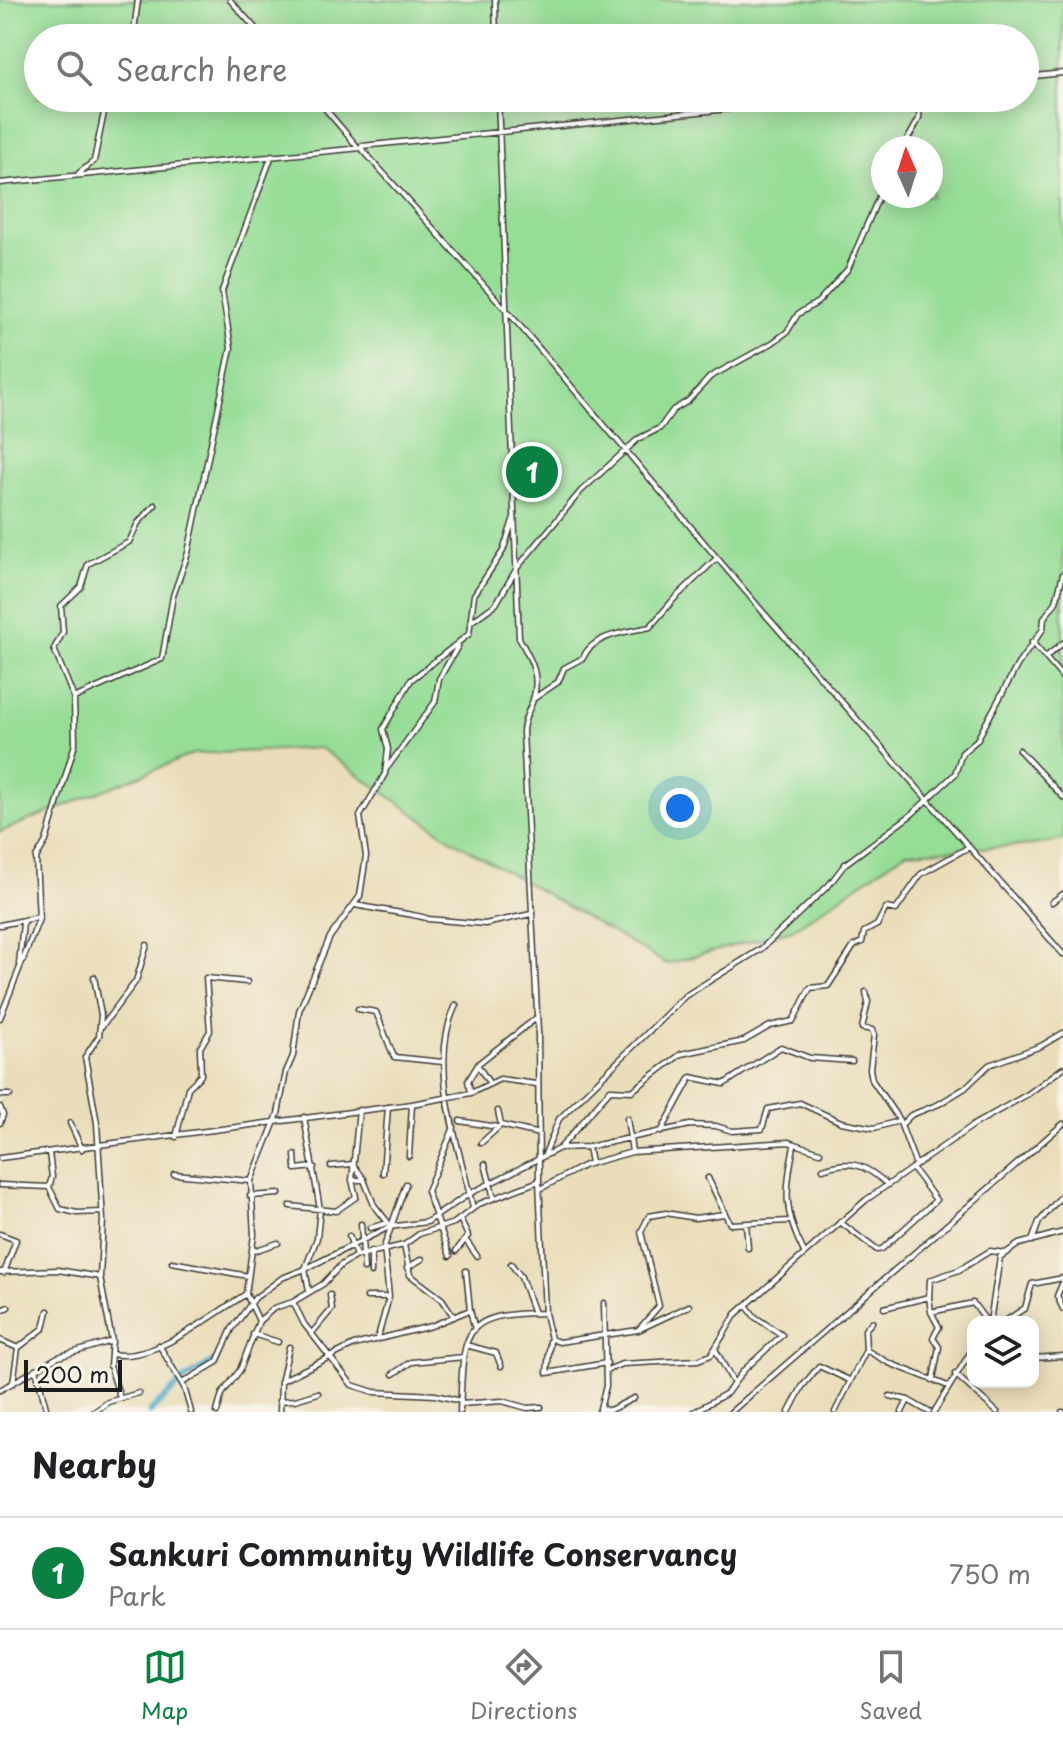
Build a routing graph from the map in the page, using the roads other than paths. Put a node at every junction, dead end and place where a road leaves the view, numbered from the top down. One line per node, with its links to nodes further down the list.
1 (138, 0): 4 (street)
2 (230, 0): 5 (street)
3 (495, 1): 6 (street)
4 (135, 24)
5 (251, 24)
6 (496, 24)
7 (1063, 73): 8 (street)
8 (1039, 76)
9 (104, 112): 18 (street)
10 (328, 112): 16 (street)
11 (498, 112): 14 (street)
12 (696, 112): 14 (street)
13 (919, 112): 15 (street)
14 (499, 131): 16 (street); 21 (street)
15 (910, 136)
16 (358, 146): 17 (street); 21 (street)
17 (272, 154): 18 (street); 34 (street)
18 (76, 175): 19 (street)
19 (0, 183)
20 (874, 208): 22 (street)
21 (509, 313): 22 (street); 24 (street)
22 (625, 452): 25 (street); 26 (street)
23 (155, 505): 34 (street)
24 (515, 515): 26 (street); 28 (street)
25 (717, 558): 35 (street); 39 (street)
26 (517, 568): 28 (street); 35 (street)
27 (1063, 574): 29 (street)
28 (471, 622): 30 (street)
29 (1032, 642): 32 (street); 39 (street)
30 (460, 643): 37 (street); 37 (street)
31 (1063, 643): 32 (street)
32 (1047, 656): 33 (street)
33 (1063, 678)
34 (74, 698): 45 (street)
35 (533, 699): 44 (street)
36 (1019, 750): 38 (street)
37 (386, 770): 43 (street)
38 (1063, 797)
39 (927, 799): 40 (street); 100 (street)
40 (969, 847): 49 (street); 93 (street)
41 (1063, 894): 42 (street)
42 (1052, 902)
43 (356, 905): 44 (street); 78 (street)
44 (531, 914): 57 (street)
45 (39, 917): 46 (street); 50 (street)
46 (23, 923): 47 (street); 50 (street)
47 (0, 925)
48 (147, 945): 58 (street)
49 (1063, 954)
50 (18, 969): 56 (street)
51 (94, 977): 58 (street)
52 (247, 982): 87 (street)
53 (866, 992): 81 (street)
54 (456, 1005): 61 (street)
55 (358, 1009): 61 (street)
56 (0, 1018)
57 (536, 1018): 62 (street); 65 (street)
58 (100, 1027): 91 (street)
59 (1063, 1033): 81 (street)
60 (852, 1061): 85 (street)
61 (443, 1062): 69 (street)
62 (477, 1065): 64 (street); 66 (street)
63 (1063, 1068): 107 (street)
64 (490, 1084): 65 (street); 66 (street)
65 (536, 1084): 86 (street)
66 (471, 1093): 69 (street)
67 (0, 1095): 68 (street)
68 (10, 1095)
69 (449, 1098): 70 (street); 83 (street)
70 (412, 1104): 72 (street); 99 (street)
71 (0, 1107): 79 (street)
72 (388, 1107): 73 (street); 109 (street)
73 (359, 1110): 75 (street); 103 (street)
74 (498, 1111): 84 (street)
75 (304, 1117): 78 (street); 106 (street)
76 (627, 1118): 88 (street)
77 (460, 1121): 84 (street)
78 (274, 1122): 87 (street); 114 (street)
79 (0, 1123)
80 (70, 1123): 94 (street)
81 (900, 1123): 85 (street); 107 (street)
82 (1063, 1124): 252 (street)
83 (454, 1126): 123 (street); 131 (street)
84 (499, 1126): 86 (street); 89 (street)
85 (661, 1132): 88 (street)
86 (539, 1134): 100 (street)
87 (176, 1137): 91 (street)
88 (630, 1137): 92 (street); 95 (street)
89 (481, 1143)
90 (794, 1146): 95 (street); 96 (street); 134 (street)
91 (97, 1147): 94 (street); 130 (street)
92 (588, 1147): 93 (street); 102 (street)
93 (560, 1148): 100 (street)
94 (82, 1149): 97 (street)
95 (632, 1152): 102 (street)
96 (820, 1152)
97 (49, 1153): 101 (street); 120 (street)
98 (295, 1155): 106 (street)
99 (409, 1156)
100 (543, 1156): 115 (street); 117 (street)
101 (0, 1158)
102 (591, 1163): 121 (street)
103 (353, 1164): 105 (street); 112 (street); 113 (street)
104 (485, 1164): 117 (street)
105 (331, 1166)
106 (314, 1167): 129 (street)
107 (914, 1167): 119 (street); 135 (street)
108 (823, 1169): 119 (street)
109 (383, 1173)
110 (174, 1174): 114 (street)
111 (708, 1178): 132 (street)
112 (352, 1180): 113 (street); 129 (street)
113 (364, 1180): 138 (street)
114 (251, 1181): 125 (street)
115 (539, 1181): 121 (street); 126 (street)
116 (406, 1184): 138 (street)
117 (489, 1184): 123 (street); 126 (street)
118 (0, 1185): 120 (street)
119 (888, 1185): 135 (street)
120 (49, 1187): 130 (street)
121 (540, 1189): 192 (street)
122 (279, 1194): 125 (street)
123 (469, 1194): 128 (street); 131 (street)
124 (1063, 1194): 145 (street)
125 (250, 1196): 152 (street)
126 (494, 1198): 128 (street)
127 (290, 1206): 129 (street)
128 (473, 1208): 133 (street)
129 (320, 1209): 165 (street)
130 (102, 1212): 171 (street)
131 (437, 1214): 138 (street); 140 (street)
132 (724, 1214): 137 (street); 200 (street)
133 (460, 1219): 140 (street); 146 (street)
134 (789, 1221): 137 (street); 155 (street)
135 (840, 1222): 155 (street)
136 (361, 1224): 144 (street)
137 (746, 1224): 151 (street)
138 (389, 1225): 139 (street); 144 (street); 150 (street)
139 (370, 1228)
140 (440, 1229): 149 (street); 159 (street)
141 (1063, 1232): 145 (street)
142 (0, 1234): 168 (street)
143 (349, 1236): 148 (street)
144 (363, 1238): 148 (street); 156 (street)
145 (1032, 1241): 157 (street)
146 (467, 1242): 154 (street); 160 (street)
147 (278, 1243): 152 (street)
148 (354, 1244): 158 (street); 165 (street)
149 (404, 1245): 150 (street); 164 (street)
150 (384, 1247): 153 (street); 177 (street)
151 (748, 1248)
152 (253, 1251): 170 (street)
153 (371, 1251): 156 (street); 169 (street)
154 (456, 1251)
155 (804, 1252): 182 (street)
156 (364, 1253): 158 (street); 166 (street)
157 (1005, 1253): 178 (street); 194 (street)
158 (356, 1256): 173 (street)
159 (450, 1256)
160 (477, 1256)
161 (422, 1259): 164 (street)
162 (172, 1262): 170 (street)
163 (511, 1264): 191 (street)
164 (407, 1268): 196 (street)
165 (305, 1269): 173 (street); 180 (street)
166 (364, 1269)
167 (466, 1271): 187 (street)
168 (2, 1272): 171 (street)
169 (371, 1273)
170 (248, 1276): 174 (street)
171 (100, 1277): 207 (street)
172 (1063, 1280): 186 (street); 195 (street)
173 (309, 1291): 179 (street)
174 (246, 1294): 180 (street); 209 (street)
175 (330, 1295): 202 (street)
176 (367, 1297): 177 (street)
177 (389, 1297): 203 (street)
178 (929, 1297): 185 (street); 190 (street)
179 (293, 1302): 197 (street); 202 (street)
180 (249, 1303): 197 (street); 231 (street)
181 (604, 1303): 204 (street)
182 (746, 1305): 213 (street); 232 (street)
183 (689, 1306): 200 (street)
184 (8, 1307): 188 (street)
185 (884, 1308)
186 (1063, 1309)
187 (470, 1310): 196 (street); 199 (street)
188 (0, 1311)
189 (48, 1311): 212 (street)
190 (931, 1312): 193 (street); 227 (street)
191 (534, 1313): 192 (street); 199 (street)
192 (545, 1313): 205 (street)
193 (984, 1316)
194 (990, 1316)
195 (1013, 1316)
196 (454, 1317): 203 (street)
197 (259, 1321): 201 (street)
198 (872, 1322): 214 (street)
199 (474, 1326): 210 (street)
200 (638, 1330): 204 (street)
201 (253, 1334): 208 (street); 248 (street)
202 (311, 1334): 217 (street)
203 (378, 1337): 217 (street)
204 (606, 1337): 205 (street); 221 (street)
205 (551, 1339): 221 (street)
206 (0, 1340): 212 (street)
207 (112, 1341): 215 (street); 223 (street)
208 (278, 1342)
209 (159, 1345): 215 (street); 231 (street)
210 (466, 1345): 218 (street); 222 (street)
211 (289, 1347): 229 (street)
212 (18, 1348): 230 (street)
213 (715, 1349): 224 (street); 232 (street)
214 (866, 1350): 227 (street); 228 (street)
215 (112, 1354): 238 (street)
216 (1063, 1356): 220 (street)
217 (332, 1357): 229 (street); 242 (street)
218 (464, 1357): 225 (street); 242 (street)
219 (967, 1357): 226 (street)
220 (1039, 1358)
221 (607, 1363): 224 (street)
222 (501, 1366)
223 (36, 1369): 230 (street); 245 (street)
224 (607, 1370): 244 (street)
225 (393, 1374)
226 (955, 1374): 233 (street); 257 (street)
227 (933, 1379): 233 (street)
228 (849, 1380): 253 (street); 254 (street)
229 (281, 1381): 241 (street)
230 (13, 1383): 234 (street)
231 (182, 1383): 247 (street)
232 (734, 1384): 251 (street)
233 (948, 1386): 256 (street)
234 (0, 1390)
235 (139, 1393): 238 (street)
236 (318, 1393): 241 (street)
237 (890, 1396): 240 (street)
238 (120, 1398): 246 (street)
239 (634, 1398): 244 (street)
240 (908, 1400): 255 (street); 256 (street)
241 (279, 1401): 249 (street)
242 (461, 1403): 243 (street); 250 (street)
243 (541, 1407)
244 (600, 1411)
245 (47, 1412)
246 (94, 1412)
247 (191, 1412)
248 (217, 1412)
249 (280, 1412)
250 (460, 1412)
251 (694, 1412)
252 (731, 1412)
253 (789, 1412)
254 (835, 1412)
255 (902, 1412)
256 (932, 1412)
257 (997, 1412)

